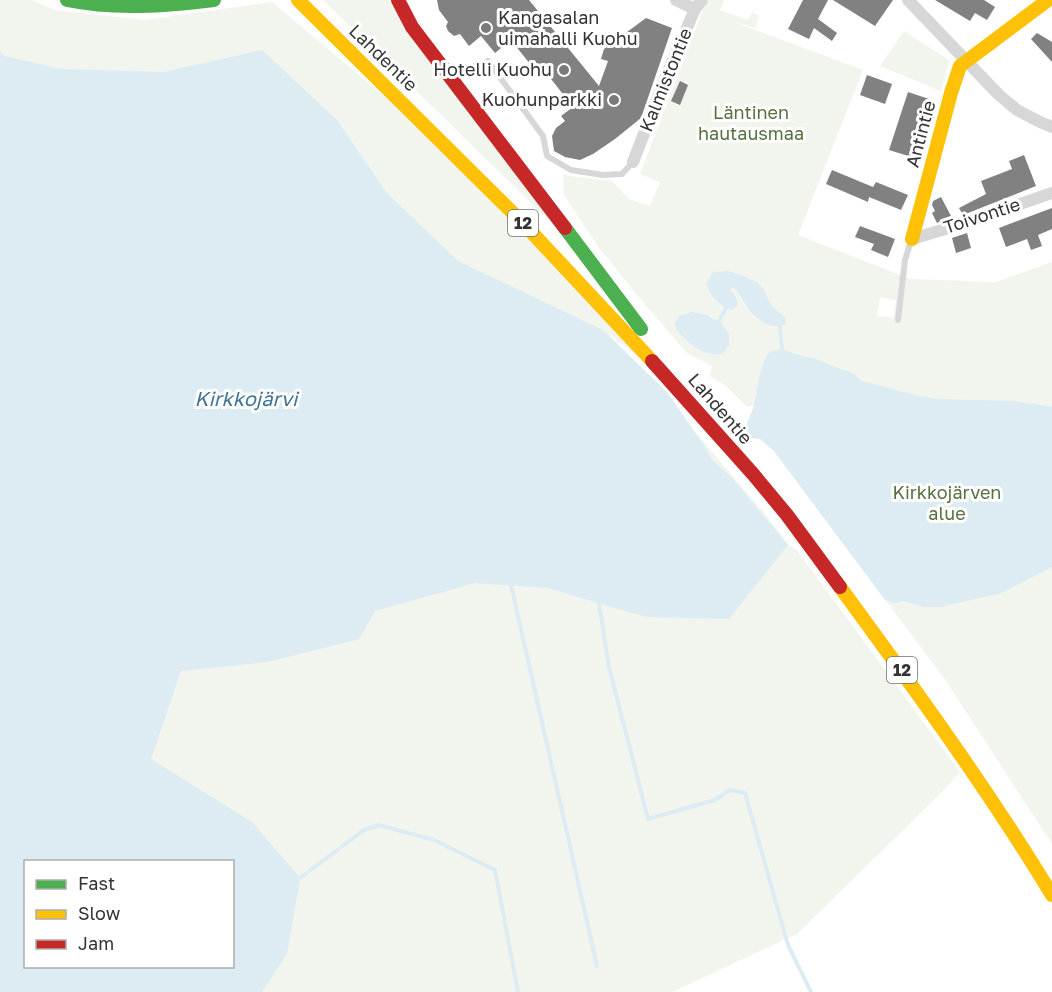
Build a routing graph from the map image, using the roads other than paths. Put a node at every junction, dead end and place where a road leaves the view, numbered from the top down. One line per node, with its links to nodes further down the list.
1 (67, 0): 2 (main road)
2 (214, 0)
3 (298, 0): 16 (main road, Lahdentie / 12)
4 (398, 0): 16 (main road)
5 (676, 0): 8 (street)
6 (908, 0): 10 (street)
7 (1048, 0): 10 (main road, Antintie)
8 (699, 5): 12 (street, Kalmistontie)
9 (488, 61): 12 (lane)
10 (965, 61): 11 (street); 14 (main road, Antintie)
11 (1052, 127)
12 (633, 162)
13 (1052, 193): 14 (street, Toivontie)
14 (912, 239): 15 (lane, Antintie)
15 (898, 320)
16 (738, 456): 17 (main road, Lahdentie / 12)
17 (1052, 895)

